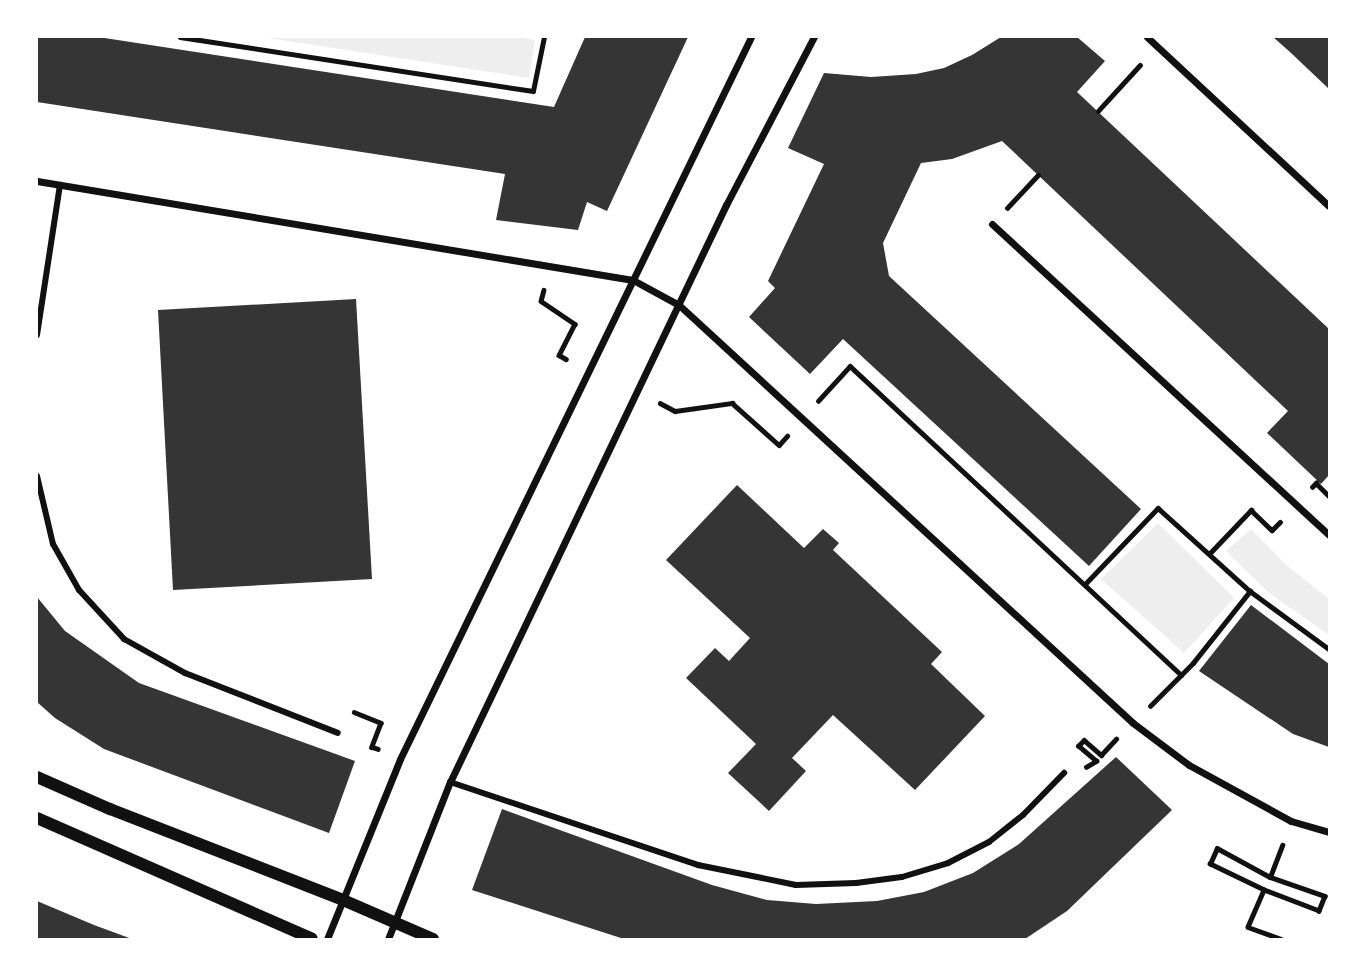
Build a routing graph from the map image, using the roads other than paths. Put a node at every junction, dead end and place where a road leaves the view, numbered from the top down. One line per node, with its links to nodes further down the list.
1 (751, 37): 8 (street)
2 (814, 37): 9 (street)
3 (1147, 37): 6 (street)
4 (37, 181): 5 (street)
5 (60, 184): 8 (street); 10 (street)
6 (1329, 206)
7 (992, 224): 12 (street)
8 (633, 280): 9 (street); 19 (street)
9 (679, 305): 16 (street); 18 (street)
10 (37, 335)
11 (37, 476): 13 (street)
12 (1329, 535)
13 (338, 733)
14 (1064, 773): 16 (street)
15 (37, 777): 19 (street)
16 (450, 782): 20 (street)
17 (37, 818): 21 (street)
18 (1329, 832)
19 (343, 900): 20 (street); 22 (street)
20 (394, 923): 23 (street); 24 (street)
21 (312, 939)
22 (327, 939)
23 (388, 939)
24 (433, 939)

